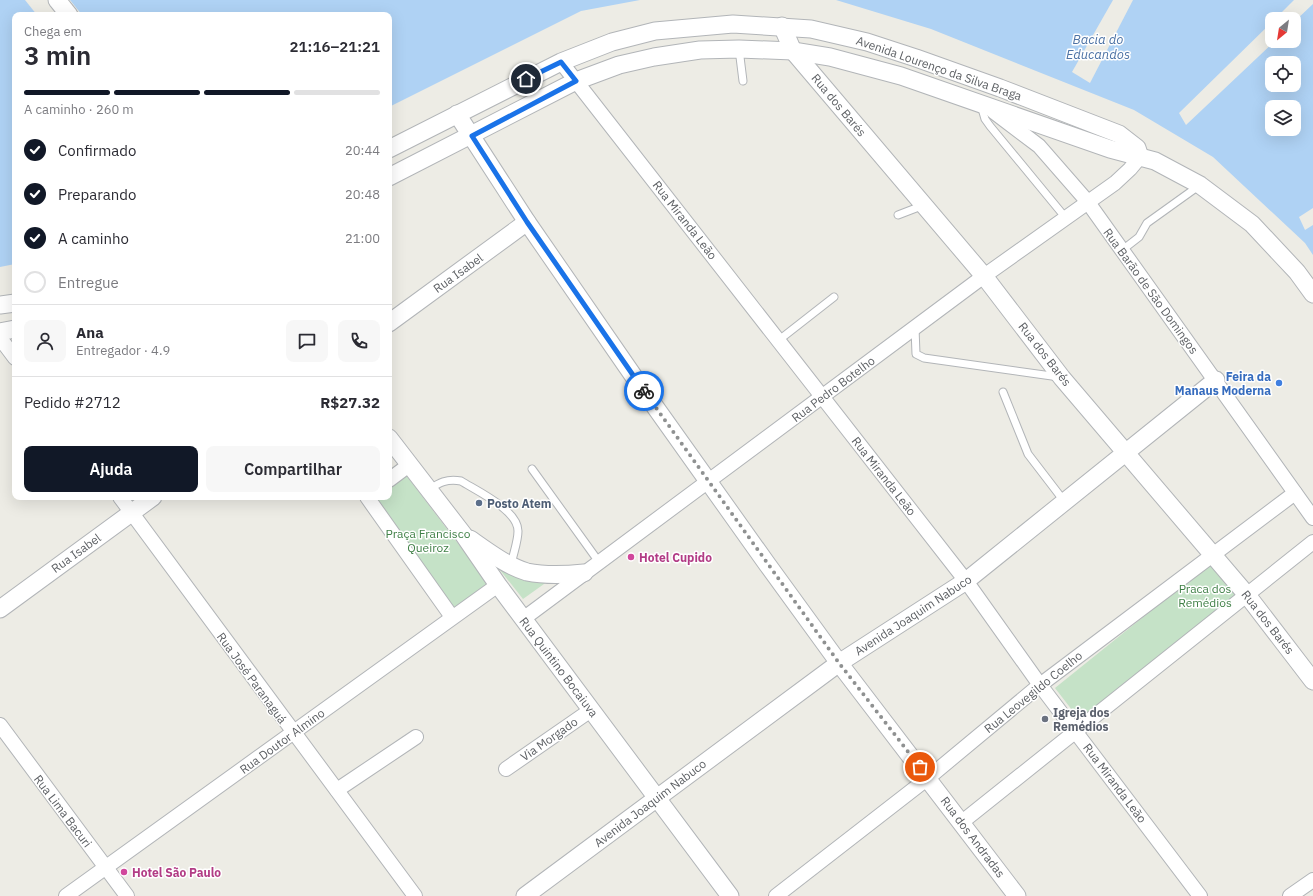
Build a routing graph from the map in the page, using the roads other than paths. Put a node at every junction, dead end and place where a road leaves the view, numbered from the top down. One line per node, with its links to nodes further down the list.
1 (57, 0): 2 (street)
2 (66, 12)
3 (782, 26): 5 (street, Rua dos Barés); 6 (street, Avenida Lourenço da Silva Braga); 13 (street, Avenida Lourenço da Silva Braga)
4 (739, 49): 5 (street, Avenida Lourenço da Silva Braga); 7 (street, Avenida Lourenço da Silva Braga); 8 (lane)
5 (793, 51): 9 (street, Avenida Lourenço da Silva Braga); 17 (street, Rua dos Barés)
6 (561, 62): 7 (street, Rua Miranda Leão); 10 (street, Avenida Lourenço da Silva Braga)
7 (576, 81): 11 (street, Avenida Lourenço da Silva Braga); 32 (street, Rua Miranda Leão)
8 (743, 81)
9 (981, 105): 13 (street, Avenida Lourenço da Silva Braga); 16 (street, Rua Barão de São Domingos); 19 (lane)
10 (457, 114): 11 (street, Rua dos Andradas); 12 (street, Avenida Lourenço da Silva Braga)
11 (472, 136): 14 (street, Avenida Lourenço da Silva Braga); 20 (street, Rua dos Andradas)
12 (392, 147)
13 (1140, 157): 15 (street, Avenida Lourenço da Silva Braga); 16 (street, Rua Pedro Botelho)
14 (392, 176)
15 (1200, 185): 21 (lane); 23 (street, Avenida Lourenço da Silva Braga)
16 (1087, 201): 19 (street, Rua Pedro Botelho); 21 (street, Rua Barão de São Domingos)
17 (924, 205): 18 (lane); 22 (street, Rua dos Barés)
18 (898, 215)
19 (1065, 217): 22 (street, Rua Pedro Botelho)
20 (527, 222): 27 (street, Rua Isabel); 43 (street, Rua dos Andradas)
21 (1121, 250): 35 (street, Rua Barão de São Domingos)
22 (984, 276): 28 (street, Rua Pedro Botelho); 34 (street, Rua dos Barés)
23 (1313, 294)
24 (834, 297): 32 (lane)
25 (12, 303): 26 (street)
26 (0, 305)
27 (392, 322)
28 (916, 328): 34 (lane); 37 (street, Rua Pedro Botelho)
29 (12, 330): 30 (street)
30 (0, 332)
31 (0, 338): 33 (street)
32 (779, 340): 37 (street, Rua Miranda Leão)
33 (12, 354)
34 (1062, 378): 39 (street, Rua dos Barés)
35 (1216, 380): 39 (street, Avenida Joaquim Nabuco); 45 (street, Rua Barão de São Domingos)
36 (1002, 392): 49 (lane)
37 (823, 396): 43 (street, Rua Pedro Botelho); 58 (street, Rua Miranda Leão)
38 (392, 442): 40 (street, Rua Quintino Bocaiuva)
39 (1126, 452): 49 (street, Avenida Joaquim Nabuco); 54 (street, Rua dos Barés)
40 (409, 465): 42 (street); 44 (street, Rua Quintino Bocaiuva)
41 (532, 469): 55 (lane)
42 (392, 478)
43 (708, 480): 55 (street, Rua Pedro Botelho); 64 (street, Rua dos Andradas)
44 (428, 490): 52 (street, Rua Quintino Bocaiuva); 56 (lane)
45 (1295, 493): 51 (street, Rua Barão de São Domingos); 54 (street, Rua Leovegildo Coelho)
46 (122, 500): 50 (street, Rua José Paranaguá)
47 (149, 500): 50 (street, Rua Isabel)
48 (369, 500): 62 (street)
49 (1064, 501): 58 (street, Avenida Joaquim Nabuco)
50 (132, 513): 61 (street, Rua Isabel); 70 (street, Rua José Paranaguá)
51 (1313, 518)
52 (463, 534): 56 (street); 59 (street, Rua Quintino Bocaiuva)
53 (1313, 542): 60 (street)
54 (1212, 553): 60 (street, Rua dos Barés); 66 (street, Rua Leovegildo Coelho)
55 (599, 562): 57 (street, Rua Pedro Botelho)
56 (512, 565): 57 (street)
57 (584, 574): 63 (street, Rua Pedro Botelho)
58 (966, 581): 64 (street, Avenida Joaquim Nabuco); 66 (street, Rua Miranda Leão)
59 (498, 585): 62 (street, Rua Doutor Almino); 63 (street, Rua Quintino Bocaiuva)
60 (1247, 595): 65 (street, Rua dos Barés); 69 (street)
61 (0, 609)
62 (452, 617): 70 (street, Rua Doutor Almino)
63 (523, 619): 67 (street, Rua Quintino Bocaiuva)
64 (839, 663): 73 (street, Rua dos Andradas); 75 (street, Avenida Joaquim Nabuco)
65 (1313, 681)
66 (1040, 685): 69 (street, Rua Miranda Leão); 73 (street, Rua Leovegildo Coelho)
67 (591, 710): 72 (street, Via Morgado); 75 (street, Rua Quintino Bocaiuva)
68 (0, 725): 77 (street, Rua Lima Bacuri)
69 (1076, 731): 76 (street); 86 (street, Rua Miranda Leão)
70 (293, 733): 74 (street, Rua José Paranaguá); 77 (street, Rua Doutor Almino)
71 (416, 737): 74 (street)
72 (506, 769)
73 (928, 778): 76 (street, Rua dos Andradas); 84 (street, Rua Leovegildo Coelho)
74 (337, 790): 81 (street, Rua José Paranaguá)
75 (658, 797): 82 (street, Avenida Joaquim Nabuco); 83 (street, Rua Quintino Bocaiuva)
76 (962, 822): 85 (street, Rua dos Andradas)
77 (105, 868): 79 (street, Rua Doutor Almino); 80 (street, Rua Lima Bacuri)
78 (1313, 880): 87 (street)
79 (66, 896)
80 (127, 896)
81 (416, 896)
82 (525, 896)
83 (730, 896)
84 (776, 896)
85 (1017, 896)
86 (1200, 896)
87 (1290, 896)

